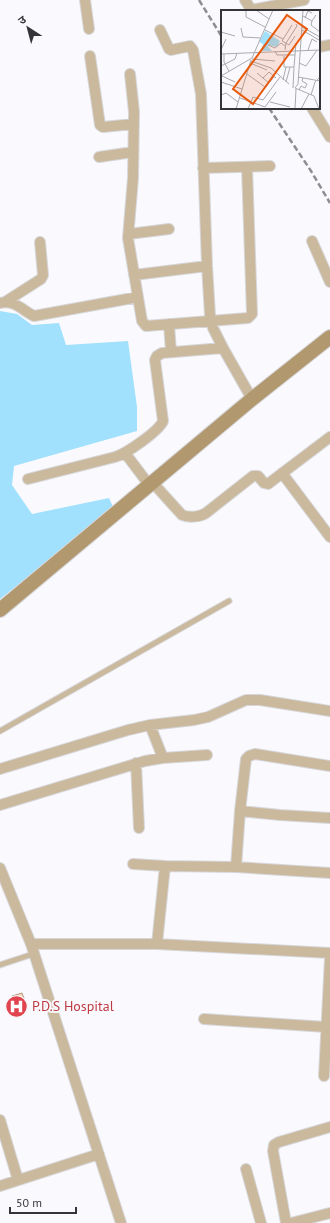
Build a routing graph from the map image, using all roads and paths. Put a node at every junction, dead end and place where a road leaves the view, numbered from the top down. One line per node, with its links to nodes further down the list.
1 (85, 0): 5 (street)
2 (245, 0): 4 (street)
3 (304, 0): 4 (street)
4 (252, 10)
5 (89, 29)
6 (160, 30): 17 (street)
7 (330, 45): 8 (street)
8 (320, 47)
9 (90, 56): 12 (street)
10 (130, 74): 12 (street)
11 (313, 109): 13 (street)
12 (134, 124): 14 (street)
13 (330, 137)
14 (133, 152): 15 (street); 20 (street)
15 (99, 157)
16 (270, 166): 18 (street)
17 (203, 168): 18 (street); 23 (street)
18 (247, 168): 28 (street)
19 (169, 229): 20 (street)
20 (129, 234): 24 (street)
21 (312, 241): 25 (street)
22 (40, 242): 27 (street)
23 (207, 266): 24 (street); 28 (street)
24 (134, 276): 26 (street)
25 (330, 282)
26 (138, 297): 27 (street); 29 (street)
27 (2, 302)
28 (211, 321): 29 (street); 31 (street)
29 (169, 324): 32 (street)
30 (330, 337): 33 (street)
31 (223, 348): 32 (street); 33 (street)
32 (171, 352): 35 (street)
33 (252, 399): 38 (street)
34 (330, 437): 36 (street)
35 (125, 453): 37 (street); 38 (street)
36 (282, 473): 38 (street); 39 (street)
37 (28, 479)
38 (152, 484): 41 (street)
39 (330, 537)
40 (229, 601): 44 (lane)
41 (0, 610)
42 (330, 711): 43 (street)
43 (150, 725): 46 (street); 49 (street)
44 (0, 731)
45 (207, 755): 46 (street)
46 (163, 758): 47 (street)
47 (136, 763): 50 (street); 53 (street)
48 (330, 766): 51 (street)
49 (0, 769)
50 (0, 804)
51 (240, 811): 52 (street); 57 (street)
52 (330, 818)
53 (139, 828)
54 (133, 864): 55 (street)
55 (165, 866): 57 (street); 59 (street)
56 (0, 868): 60 (street)
57 (236, 868): 58 (street)
58 (330, 873)
59 (157, 944): 60 (street); 61 (street)
60 (32, 949): 63 (lane); 69 (street)
61 (330, 953)
62 (330, 958): 65 (street)
63 (0, 965)
64 (204, 1020): 65 (street)
65 (326, 1027): 66 (street)
66 (324, 1076)
67 (0, 1120): 71 (street)
68 (330, 1127): 76 (street)
69 (99, 1154): 71 (street); 74 (street)
70 (246, 1169): 75 (street)
71 (18, 1180): 72 (street)
72 (0, 1186)
73 (330, 1213): 77 (street)
74 (121, 1223)
75 (261, 1223)
76 (286, 1223)
77 (291, 1223)

